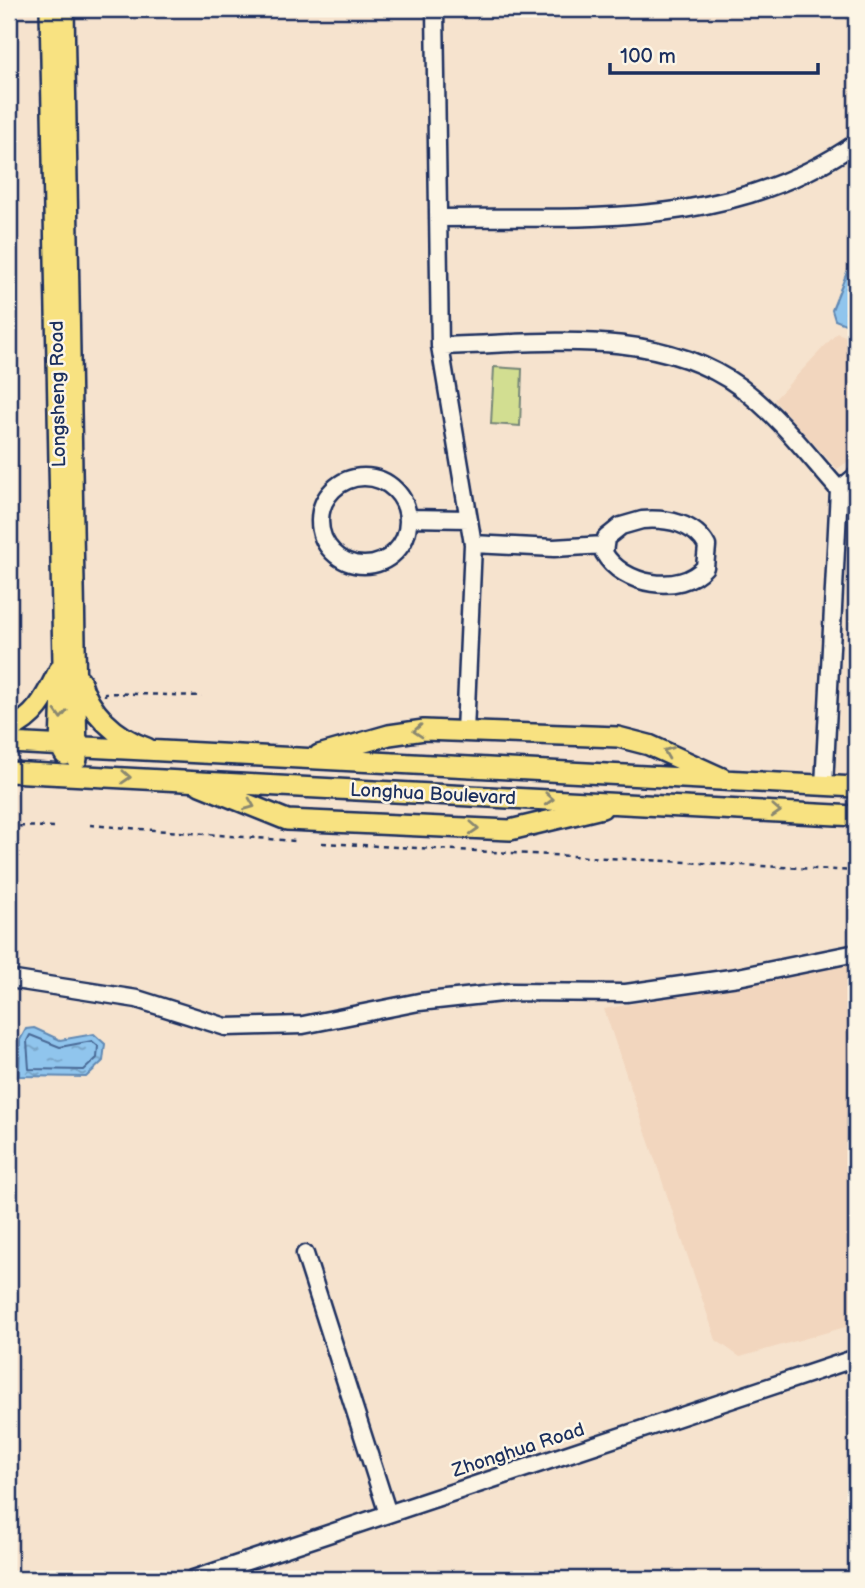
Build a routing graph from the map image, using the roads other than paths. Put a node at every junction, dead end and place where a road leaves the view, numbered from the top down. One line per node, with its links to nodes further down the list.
1 (50, 9): 13 (main road, Longsheng Road)
2 (64, 9): 13 (main road, Longsheng Road)
3 (435, 9): 5 (street)
4 (853, 147): 5 (street)
5 (438, 218): 6 (street)
6 (440, 346): 8 (street); 10 (street)
7 (856, 476): 8 (street)
8 (839, 490): 24 (street)
9 (408, 518): 9 (street); 10 (street)
10 (469, 519): 11 (street)
11 (473, 544): 12 (street); 15 (street)
12 (604, 545): 12 (street)
13 (69, 662): 14 (main road); 17 (main road, Longsheng Road); 18 (main road)
14 (9, 729)
15 (465, 732): 19 (main road, one-way to 19); 23 (main road, one-way to 15)
16 (9, 743): 17 (main road, Longhua Boulevard)
17 (69, 747): 18 (main road, Longhua Boulevard); 21 (main road)
18 (161, 752): 19 (main road, Longhua Boulevard)
19 (302, 760): 23 (main road, Longhua Boulevard)
20 (9, 772): 21 (main road, Longhua Boulevard)
21 (76, 774): 22 (main road, Longhua Boulevard, one-way to 22)
22 (186, 779): 26 (main road, Longhua Boulevard, one-way to 26); 26 (main road, one-way to 26)
23 (729, 781): 24 (main road, Longhua Boulevard)
24 (824, 786): 25 (main road, Longhua Boulevard)
25 (856, 787)
26 (623, 803): 27 (main road, Longhua Boulevard, one-way to 27)
27 (856, 816)
28 (856, 953): 29 (street)
29 (9, 979)
30 (305, 1254): 32 (street)
31 (856, 1358): 32 (street, Zhonghua Road)
32 (388, 1514): 33 (street, Zhonghua Road)
33 (193, 1579)

